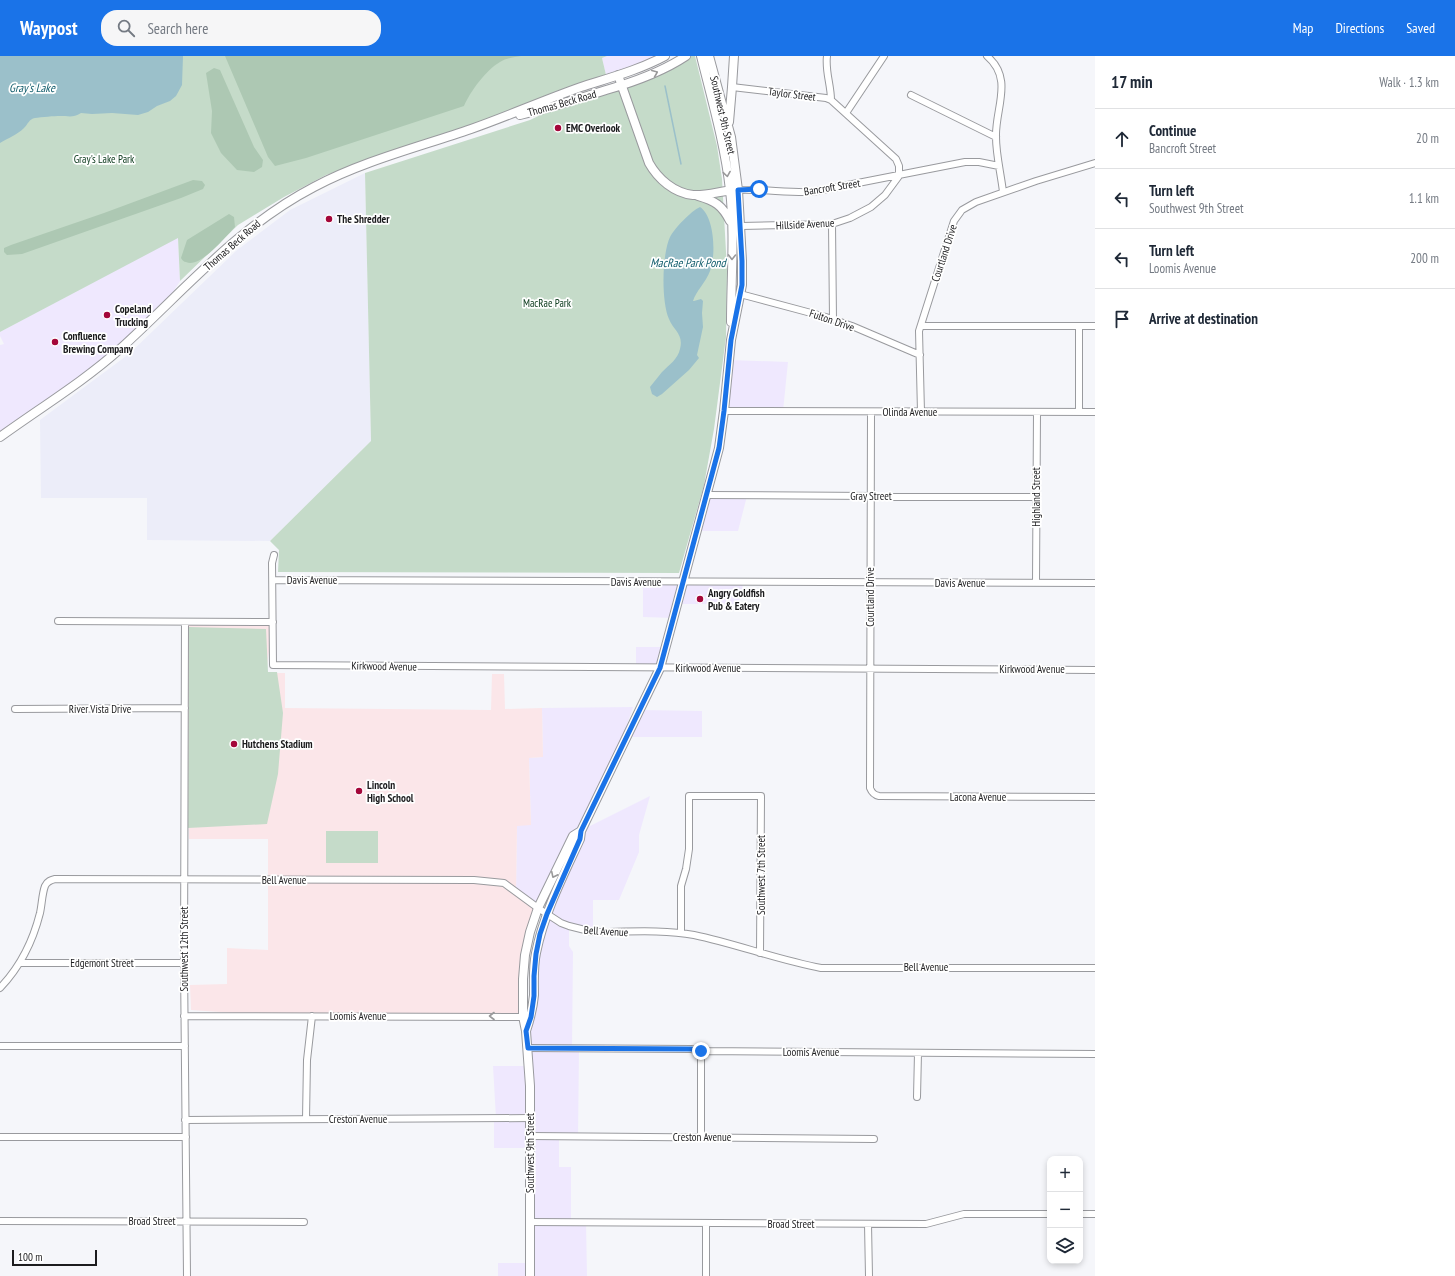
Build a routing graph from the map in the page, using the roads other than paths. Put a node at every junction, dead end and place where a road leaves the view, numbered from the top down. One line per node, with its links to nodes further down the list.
1 (665, 56): 8 (main road, Thomas Beck Road)
2 (686, 56): 9 (main road, Thomas Beck Road, one-way to 2)
3 (734, 56): 10 (main road)
4 (827, 56): 12 (street)
5 (884, 56): 13 (street)
6 (988, 56): 16 (street)
7 (705, 58): 15 (main road, Southwest 9th Street); 20 (main road, Southwest 9th Street, one-way to 20)
8 (618, 75): 9 (main road, Bancroft Street); 14 (main road, Thomas Beck Road)
9 (622, 86): 14 (main road, Thomas Beck Road); 22 (main road, Bancroft Street)
10 (732, 87): 12 (street, Taylor Street); 15 (main road)
11 (911, 95): 16 (street)
12 (831, 100): 13 (street, Taylor Street)
13 (846, 112): 19 (street, Taylor Street)
14 (502, 119): 39 (main road, Thomas Beck Road)
15 (729, 129): 20 (main road, Southwest 9th Street)
16 (996, 137): 18 (street)
17 (1095, 163): 21 (street)
18 (999, 166): 19 (street, Bancroft Street); 21 (street)
19 (899, 176): 20 (street, Bancroft Street); 23 (street, Hillside Avenue)
20 (734, 190): 22 (main road, Bancroft Street); 24 (main road, Southwest 9th Street); 25 (main road, Southwest 9th Street)
21 (1003, 192): 28 (street, Courtland Drive)
22 (694, 195): 25 (main road)
23 (832, 224): 24 (street, Hillside Avenue); 27 (street)
24 (741, 226): 26 (main road, Southwest 9th Street)
25 (732, 239): 31 (main road, Southwest 9th Street, one-way to 31)
26 (740, 294): 27 (street, Fulton Drive); 31 (main road, Southwest 9th Street)
27 (833, 319): 32 (street, Fulton Drive)
28 (921, 326): 29 (street); 32 (street, Courtland Drive)
29 (1079, 326): 30 (street); 37 (street)
30 (1095, 326)
31 (731, 340): 33 (main road, Southwest 9th Street)
32 (920, 355): 35 (street, Courtland Drive)
33 (724, 411): 34 (street, Olinda Avenue); 40 (main road, Southwest 9th Street)
34 (871, 412): 35 (street, Olinda Avenue); 41 (street, Courtland Drive)
35 (921, 412): 36 (street, Olinda Avenue)
36 (1037, 412): 37 (street, Olinda Avenue); 42 (street, Highland Street)
37 (1079, 412): 38 (street, Olinda Avenue)
38 (1095, 412)
39 (0, 437)
40 (707, 496): 41 (street, Gray Street); 45 (main road, Southwest 9th Street)
41 (870, 496): 42 (street, Gray Street); 46 (street, Courtland Drive)
42 (1036, 497): 47 (street, Highland Street)
43 (274, 555): 44 (street)
44 (273, 580): 45 (street, Davis Avenue); 51 (street)
45 (684, 582): 46 (street, Davis Avenue); 52 (main road, Southwest 9th Street)
46 (870, 582): 47 (street, Davis Avenue); 53 (street, Courtland Drive)
47 (1036, 583): 48 (street, Davis Avenue)
48 (1095, 583)
49 (58, 621): 50 (street)
50 (185, 622): 51 (street); 55 (street, Southwest 12th Street)
51 (272, 622): 52 (street, Kirkwood Avenue)
52 (660, 668): 53 (street, Kirkwood Avenue); 59 (main road, Southwest 9th Street)
53 (870, 669): 54 (street, Kirkwood Avenue); 57 (street, Courtland Drive)
54 (1095, 670)
55 (185, 708): 56 (street, River Vista Drive); 60 (street, Southwest 12th Street)
56 (15, 709)
57 (870, 783): 58 (street, Lacona Avenue)
58 (1095, 797)
59 (581, 831): 61 (main road, Southwest 9th Street, one-way to 61); 62 (main road, Southwest 9th Street)
60 (184, 880): 61 (street, Bell Avenue); 65 (street, Bell Avenue); 66 (street, Southwest 12th Street)
61 (538, 908): 62 (street, Bell Avenue); 71 (main road, Southwest 9th Street)
62 (547, 914): 63 (street, Bell Avenue); 71 (main road, Southwest 9th Street)
63 (682, 933): 64 (street, Bell Avenue); 64 (street, Southwest 7th Street)
64 (760, 953): 67 (street, Bell Avenue)
65 (20, 963): 66 (street, Edgemont Street); 68 (street)
66 (184, 963): 69 (street, Southwest 12th Street)
67 (1095, 968)
68 (0, 988)
69 (184, 1016): 70 (street, Loomis Avenue); 73 (street, Southwest 12th Street)
70 (312, 1016): 71 (street, Loomis Avenue, one-way to 70); 80 (street)
71 (527, 1017): 74 (main road, Southwest 9th Street)
72 (0, 1046): 73 (street)
73 (185, 1046): 81 (street, Southwest 12th Street)
74 (528, 1048): 75 (street, Loomis Avenue); 79 (main road, Southwest 9th Street)
75 (701, 1051): 76 (street, Loomis Avenue); 85 (street)
76 (918, 1053): 77 (street, Loomis Avenue); 78 (street)
77 (1095, 1054)
78 (918, 1098)
79 (530, 1118): 80 (street, Creston Avenue); 82 (main road, Southwest 9th Street)
80 (306, 1119): 81 (street, Creston Avenue)
81 (185, 1120): 84 (street, Southwest 12th Street)
82 (530, 1136): 85 (street, Creston Avenue); 93 (main road, Southwest 9th Street)
83 (0, 1137): 84 (street)
84 (186, 1137): 91 (street, Southwest 12th Street)
85 (700, 1137): 86 (street, Creston Avenue)
86 (874, 1139)
87 (1047, 1214): 95 (street, Broad Street)
88 (1083, 1214): 89 (street)
89 (1095, 1214)
90 (0, 1221): 91 (street, Broad Street)
91 (186, 1221): 92 (street, Broad Street); 96 (street, Southwest 12th Street)
92 (304, 1222)
93 (530, 1222): 94 (street, Broad Street); 97 (main road, Southwest 9th Street)
94 (706, 1223): 95 (street, Broad Street); 98 (street)
95 (868, 1224): 99 (street)
96 (187, 1276)
97 (530, 1276)
98 (706, 1276)
99 (869, 1276)

